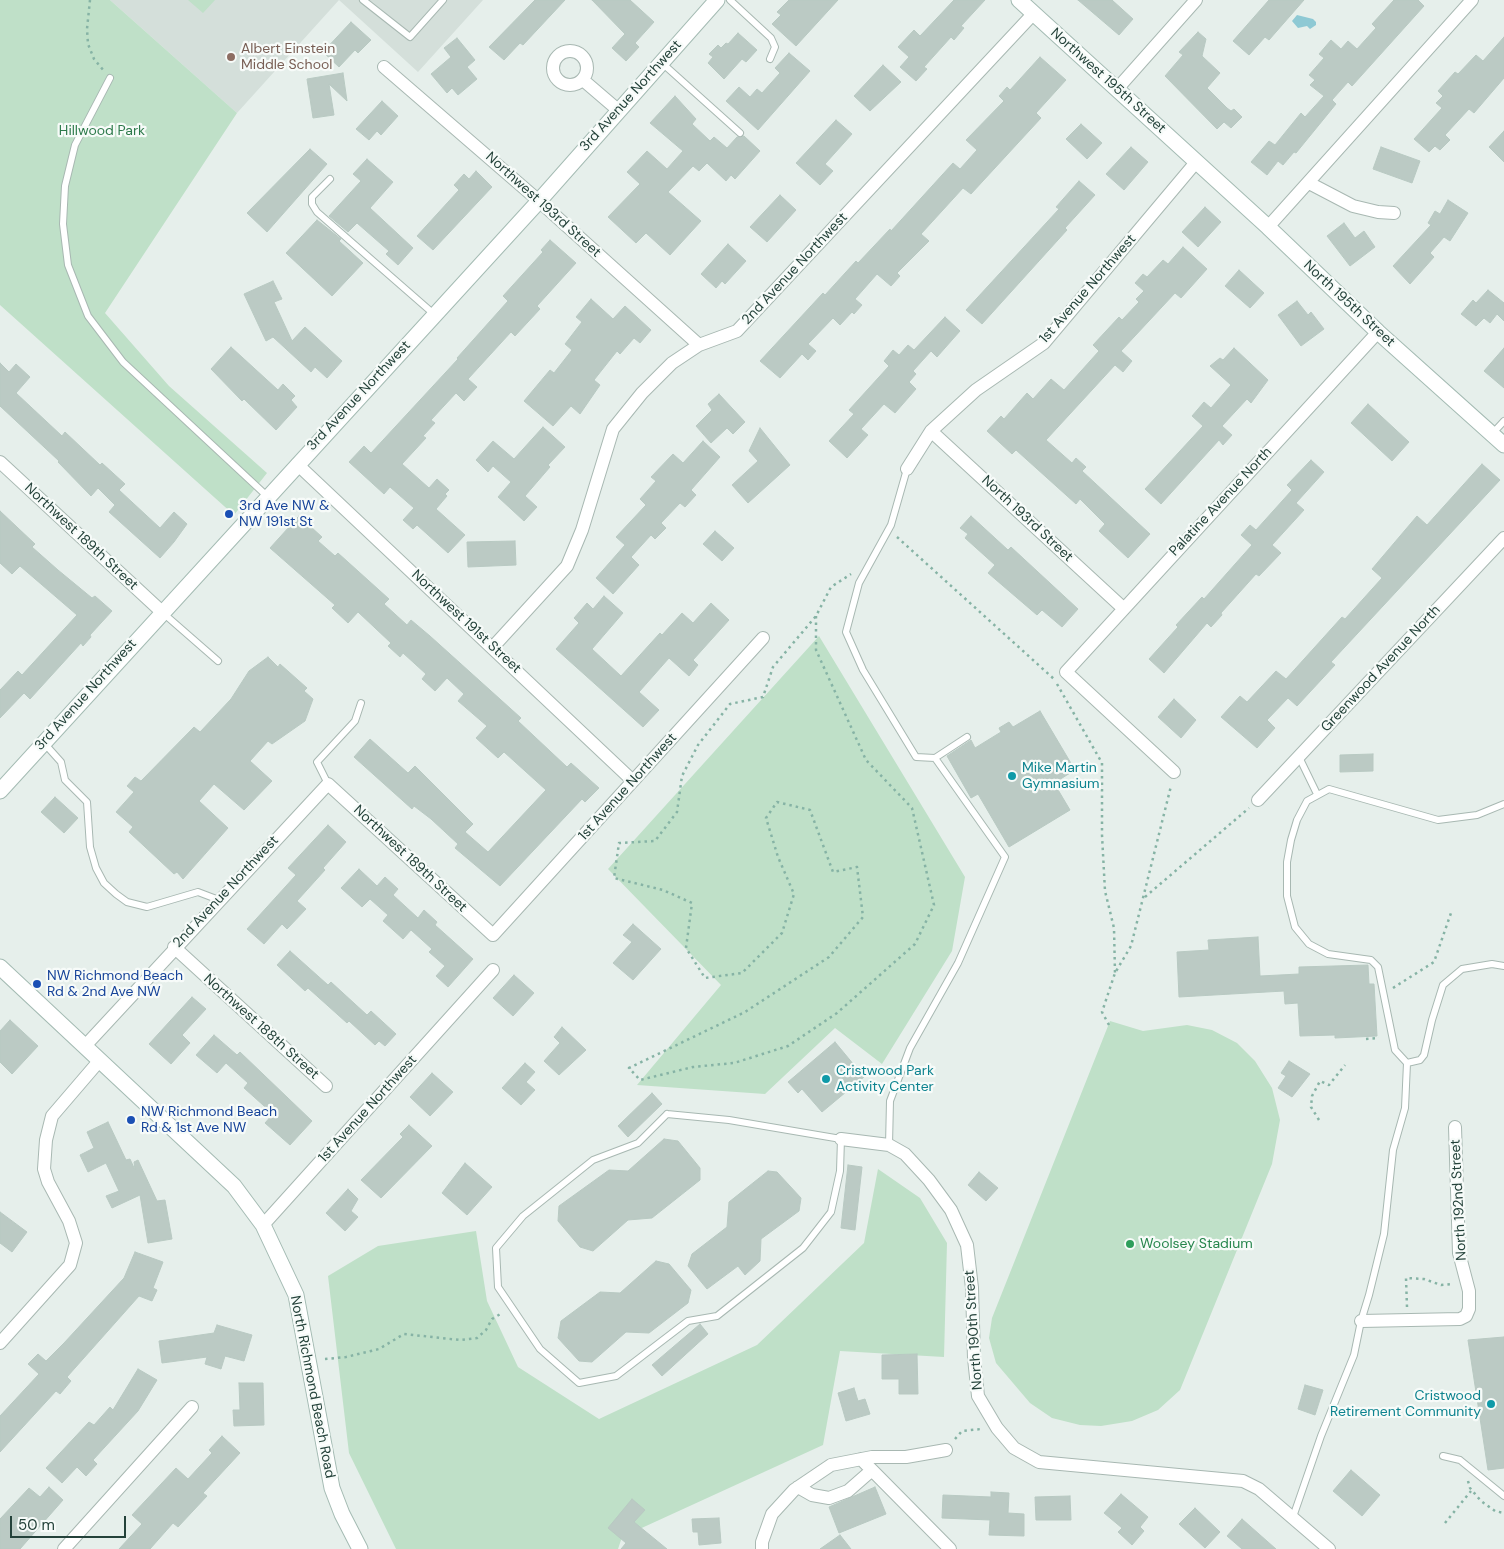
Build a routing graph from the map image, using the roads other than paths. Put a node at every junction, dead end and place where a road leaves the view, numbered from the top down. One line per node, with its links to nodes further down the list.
1 (363, 0): 2 (lane)
2 (443, 0)
3 (1019, 0): 7 (street, Northwest 195th Street)
4 (1196, 0): 13 (street)
5 (1472, 0): 18 (street)
6 (719, 1): 8 (lane); 9 (street, 3rd Avenue Northwest)
7 (1034, 14): 13 (street, Northwest 195th Street); 24 (street, 2nd Avenue Northwest)
8 (770, 59)
9 (661, 62): 14 (street, 3rd Avenue Northwest); 15 (lane)
10 (384, 66): 19 (street, Northwest 193rd Street)
11 (110, 78): 32 (lane)
12 (583, 80): 14 (street)
13 (1117, 89): 16 (street, Northwest 195th Street)
14 (618, 110): 19 (street, 3rd Avenue Northwest)
15 (740, 133)
16 (1196, 161): 21 (street, North 195th Street); 26 (street, 1st Avenue Northwest)
17 (330, 179): 22 (lane)
18 (1309, 183): 20 (street); 21 (street)
19 (539, 201): 22 (street, 3rd Avenue Northwest); 24 (street, Northwest 193rd Street)
20 (1394, 213)
21 (1268, 227): 23 (street, North 195th Street)
22 (435, 315): 30 (street, 3rd Avenue Northwest)
23 (1378, 332): 27 (street, North 195th Street); 34 (street, Palatine Avenue North)
24 (700, 345): 37 (street, 2nd Avenue Northwest)
25 (1504, 421): 27 (lane)
26 (930, 431): 31 (street, 1st Avenue Northwest); 34 (street, North 193rd Street)
27 (1492, 434): 28 (street, North 195th Street)
28 (1504, 445)
29 (0, 462): 35 (street, Northwest 189th Street)
30 (297, 464): 32 (street, 3rd Avenue Northwest); 37 (street, Northwest 191st Street)
31 (907, 469): 43 (lane)
32 (267, 496): 35 (street, 3rd Avenue Northwest)
33 (1504, 538): 42 (street, Greenwood Avenue North)
34 (1122, 608): 44 (street, Palatine Avenue North)
35 (162, 612): 38 (lane); 41 (street, 3rd Avenue Northwest)
36 (763, 638): 45 (street, 1st Avenue Northwest)
37 (492, 647): 45 (street, Northwest 191st Street)
38 (218, 661)
39 (361, 703): 46 (lane)
40 (967, 736): 43 (lane)
41 (44, 742): 47 (street, 3rd Avenue Northwest); 51 (lane)
42 (1299, 756): 48 (lane); 49 (street, Greenwood Avenue North)
43 (935, 758): 63 (lane)
44 (1169, 776)
45 (633, 781): 52 (street, 1st Avenue Northwest)
46 (328, 784): 51 (street, 2nd Avenue Northwest); 52 (street, Northwest 189th Street)
47 (0, 791)
48 (1316, 794): 50 (lane); 59 (lane)
49 (1258, 800)
50 (1504, 804)
51 (219, 900): 53 (street, 2nd Avenue Northwest)
52 (492, 935)
53 (174, 947): 57 (street, 2nd Avenue Northwest); 60 (street, Northwest 188th Street)
54 (1504, 966): 59 (lane)
55 (0, 967): 57 (street, North Richmond Beach Road)
56 (493, 970): 64 (street, 1st Avenue Northwest)
57 (84, 1046): 58 (street, North Richmond Beach Road)
58 (100, 1060): 64 (street, North Richmond Beach Road); 66 (street)
59 (1407, 1064): 65 (lane)
60 (326, 1086)
61 (1455, 1127): 65 (street, North 192nd Street)
62 (841, 1139): 62 (lane); 63 (street, North 190th Street)
63 (889, 1145): 74 (street, North 190th Street)
64 (263, 1225): 76 (street, North Richmond Beach Road)
65 (1361, 1321): 74 (lane)
66 (0, 1343)
67 (192, 1407): 75 (street)
68 (946, 1450): 70 (street)
69 (1444, 1456): 73 (lane)
70 (861, 1459): 71 (street); 72 (street)
71 (872, 1470): 72 (street); 78 (street)
72 (798, 1488): 77 (street)
73 (1504, 1496)
74 (1293, 1517): 79 (street, North 190th Street)
75 (64, 1549)
76 (360, 1549)
77 (762, 1549)
78 (950, 1549)
79 (1330, 1549)

